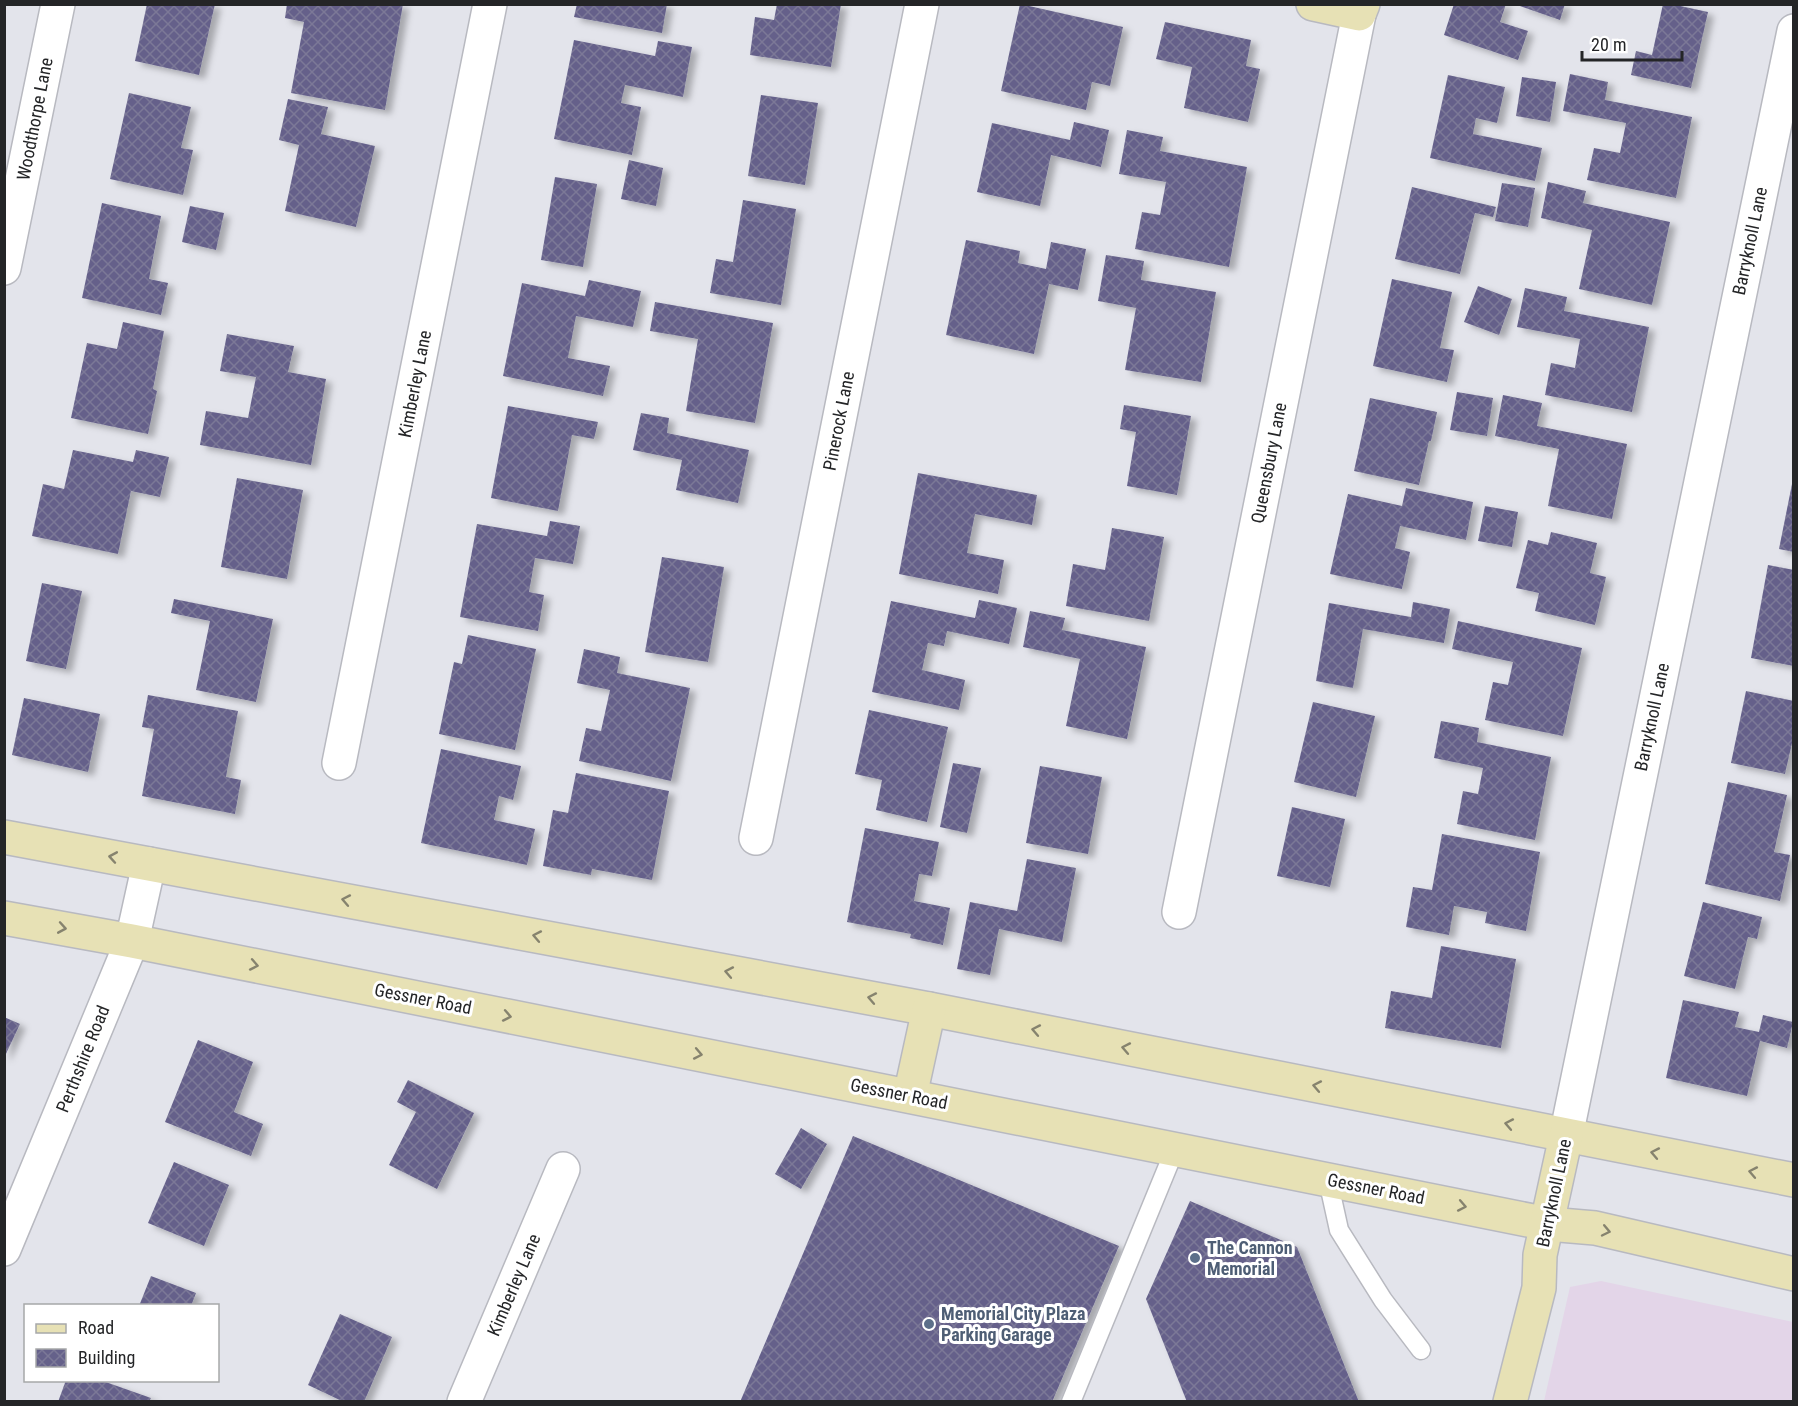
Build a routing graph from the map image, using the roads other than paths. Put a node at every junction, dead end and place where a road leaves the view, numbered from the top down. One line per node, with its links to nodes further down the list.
1 (58, 4): 7 (street, Woodthorpe Lane)
2 (490, 4): 8 (street, Kimberley Lane)
3 (922, 4): 10 (street, Pinerock Lane)
4 (1313, 4): 5 (main road)
5 (1361, 9): 12 (street, Queensbury Lane)
6 (1794, 31): 17 (street, Barryknoll Lane)
7 (4, 268)
8 (339, 763)
9 (4, 837): 11 (main road, one-way to 9)
10 (756, 838)
11 (149, 864): 14 (street, Perthshire Road); 15 (main road, one-way to 11)
12 (1179, 912)
13 (4, 918): 14 (main road, Gessner Road, one-way to 14)
14 (132, 941): 16 (main road, Gessner Road, one-way to 16); 23 (street, Perthshire Road)
15 (929, 1009): 16 (main road); 17 (main road, one-way to 15)
16 (910, 1096): 18 (main road, Gessner Road)
17 (1566, 1136): 21 (main road, one-way to 17); 22 (main road, Barryknoll Lane)
18 (1175, 1149): 20 (main road, Gessner Road); 27 (lane)
19 (563, 1169): 26 (street, Kimberley Lane)
20 (1328, 1180): 22 (main road, Gessner Road, one-way to 22); 25 (lane)
21 (1794, 1180)
22 (1548, 1224): 24 (main road, Gessner Road, one-way to 24); 28 (main road, Barryknoll Lane)
23 (4, 1250)
24 (1794, 1274)
25 (1421, 1350)
26 (464, 1401)
27 (1071, 1401)
28 (1510, 1401)

